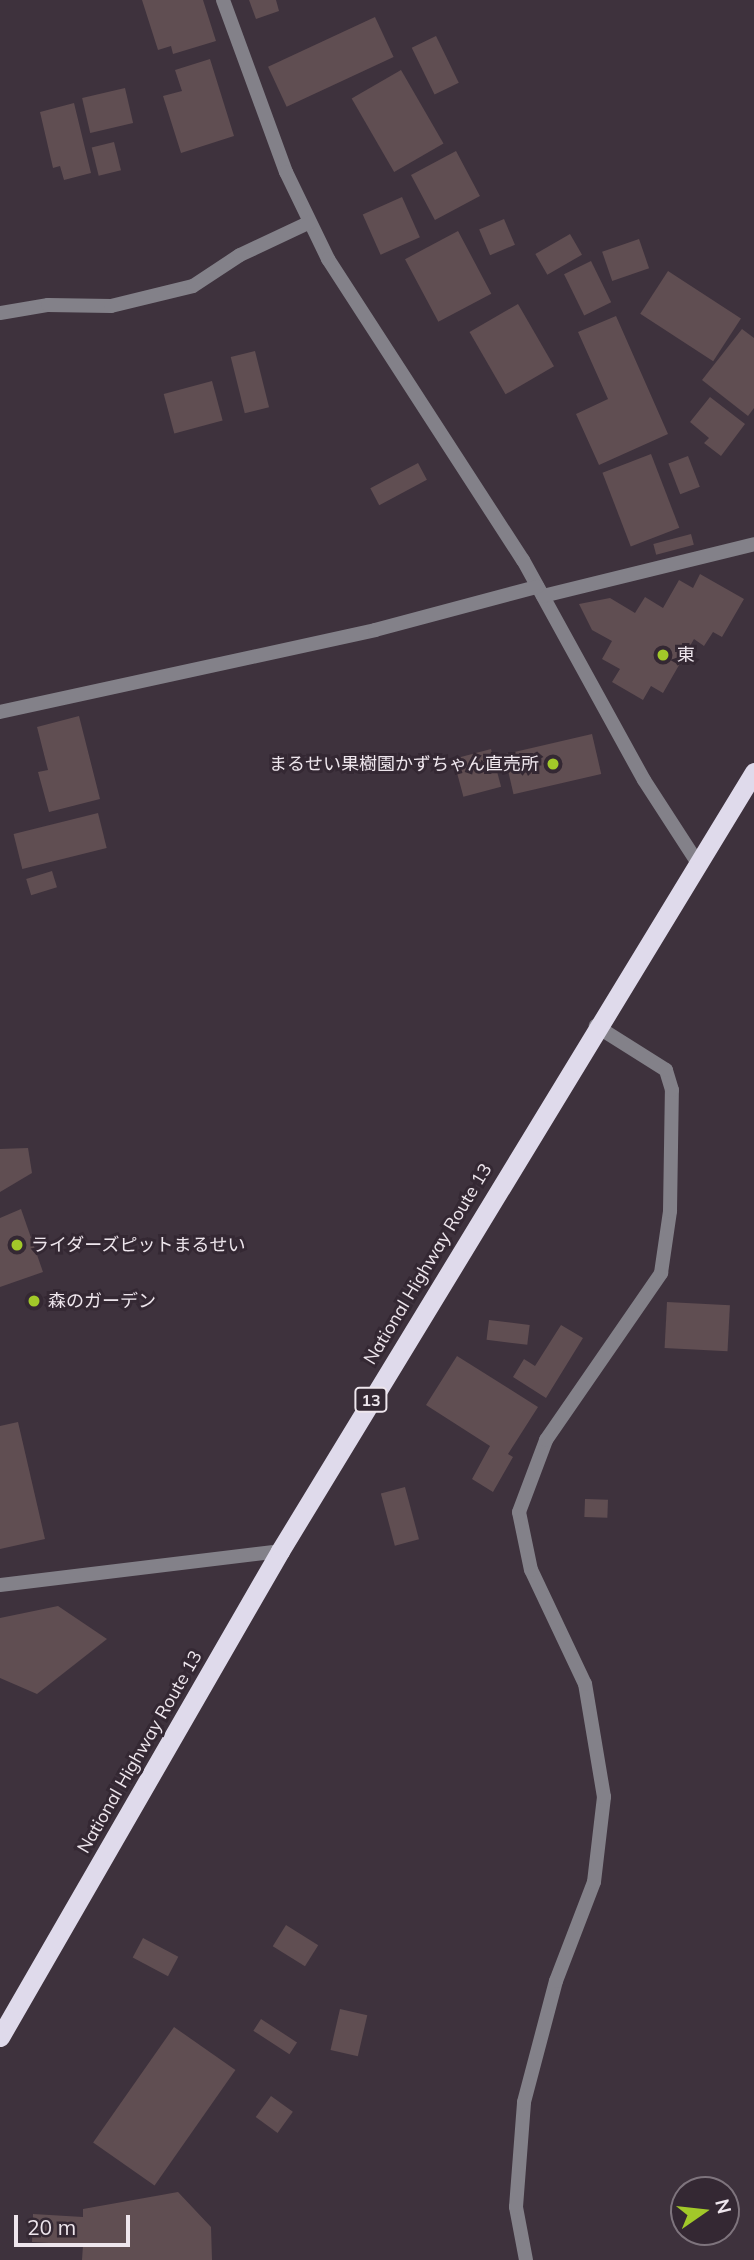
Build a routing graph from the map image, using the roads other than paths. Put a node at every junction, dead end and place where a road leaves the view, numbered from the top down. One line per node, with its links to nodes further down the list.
1 (223, 0): 2 (street)
2 (310, 222): 3 (street); 5 (street)
3 (0, 313)
4 (754, 544): 5 (street)
5 (540, 592): 6 (street); 8 (street)
6 (0, 712)
7 (754, 772): 8 (highway, National Highway Route 13 / 13)
8 (697, 862): 9 (highway, National Highway Route 13 / 13)
9 (596, 1027): 10 (highway, National Highway Route 13 / 13); 13 (street)
10 (280, 1551): 11 (street); 12 (highway, National Highway Route 13 / 13)
11 (0, 1585)
12 (0, 2037)
13 (526, 2260)

